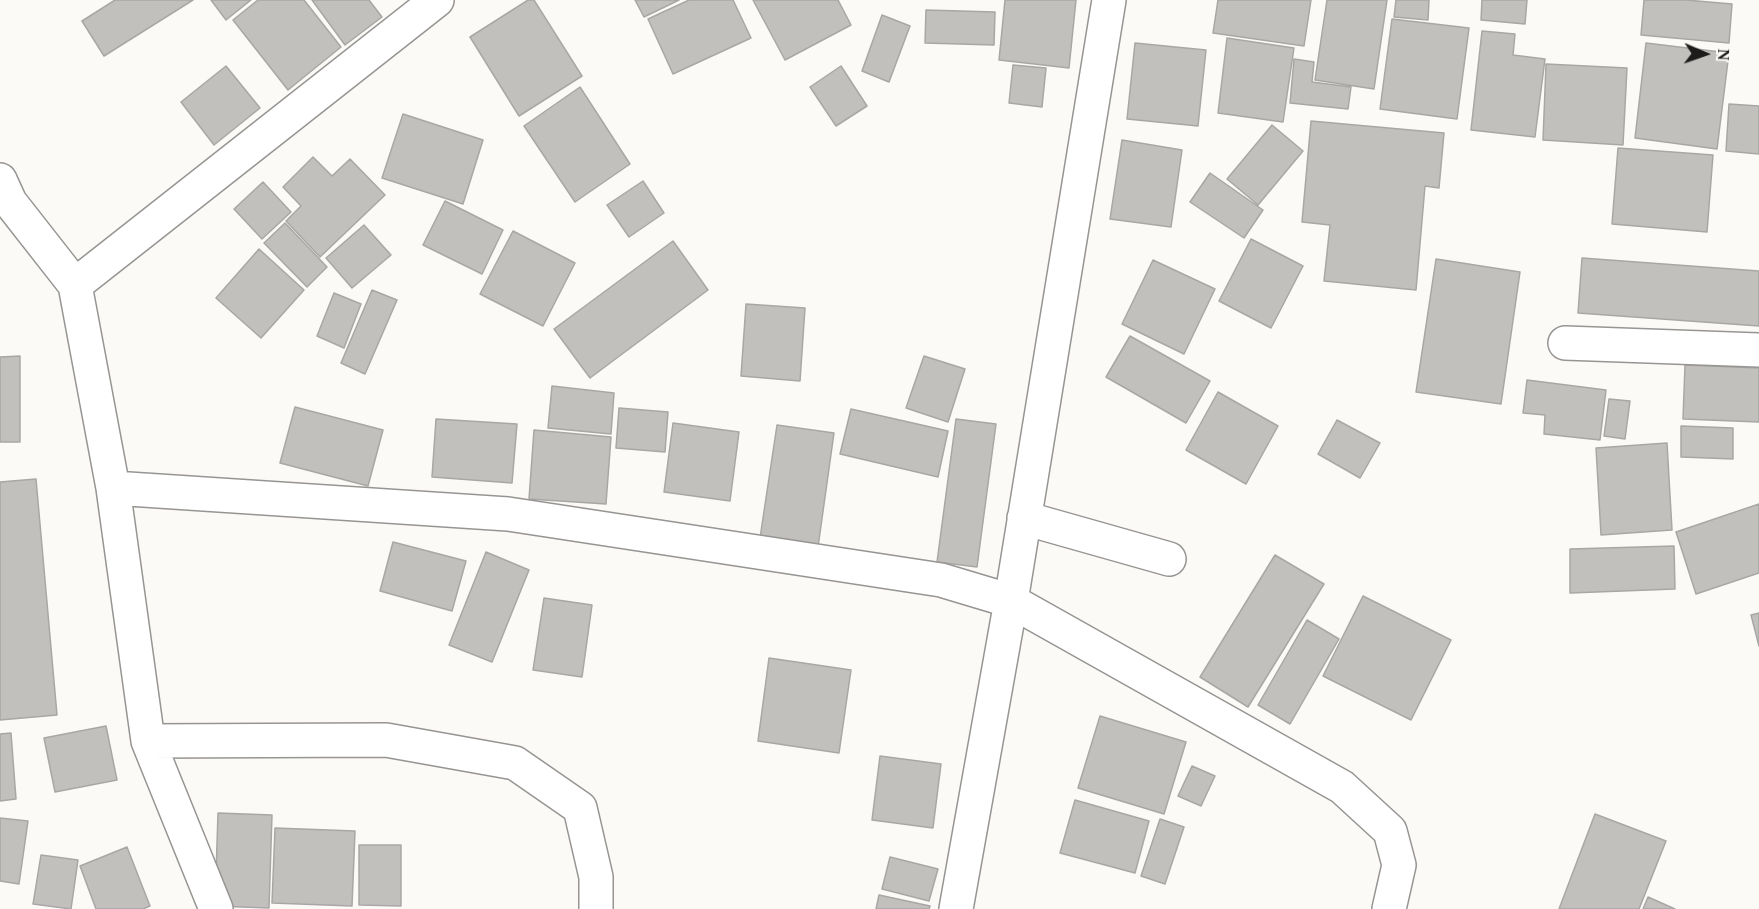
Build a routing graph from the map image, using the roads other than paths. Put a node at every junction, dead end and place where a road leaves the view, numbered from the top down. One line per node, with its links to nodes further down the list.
1 (437, 0): 4 (street)
2 (1108, 0): 8 (street)
3 (3, 193): 4 (street)
4 (75, 285): 7 (street)
5 (1565, 343): 6 (street)
6 (1759, 350)
7 (113, 488): 10 (street); 11 (street)
8 (1024, 518): 9 (street); 10 (street)
9 (1169, 559)
10 (1011, 601): 14 (street); 15 (street)
11 (148, 741): 12 (street); 13 (street)
12 (216, 909)
13 (596, 909)
14 (956, 909)
15 (1389, 909)

